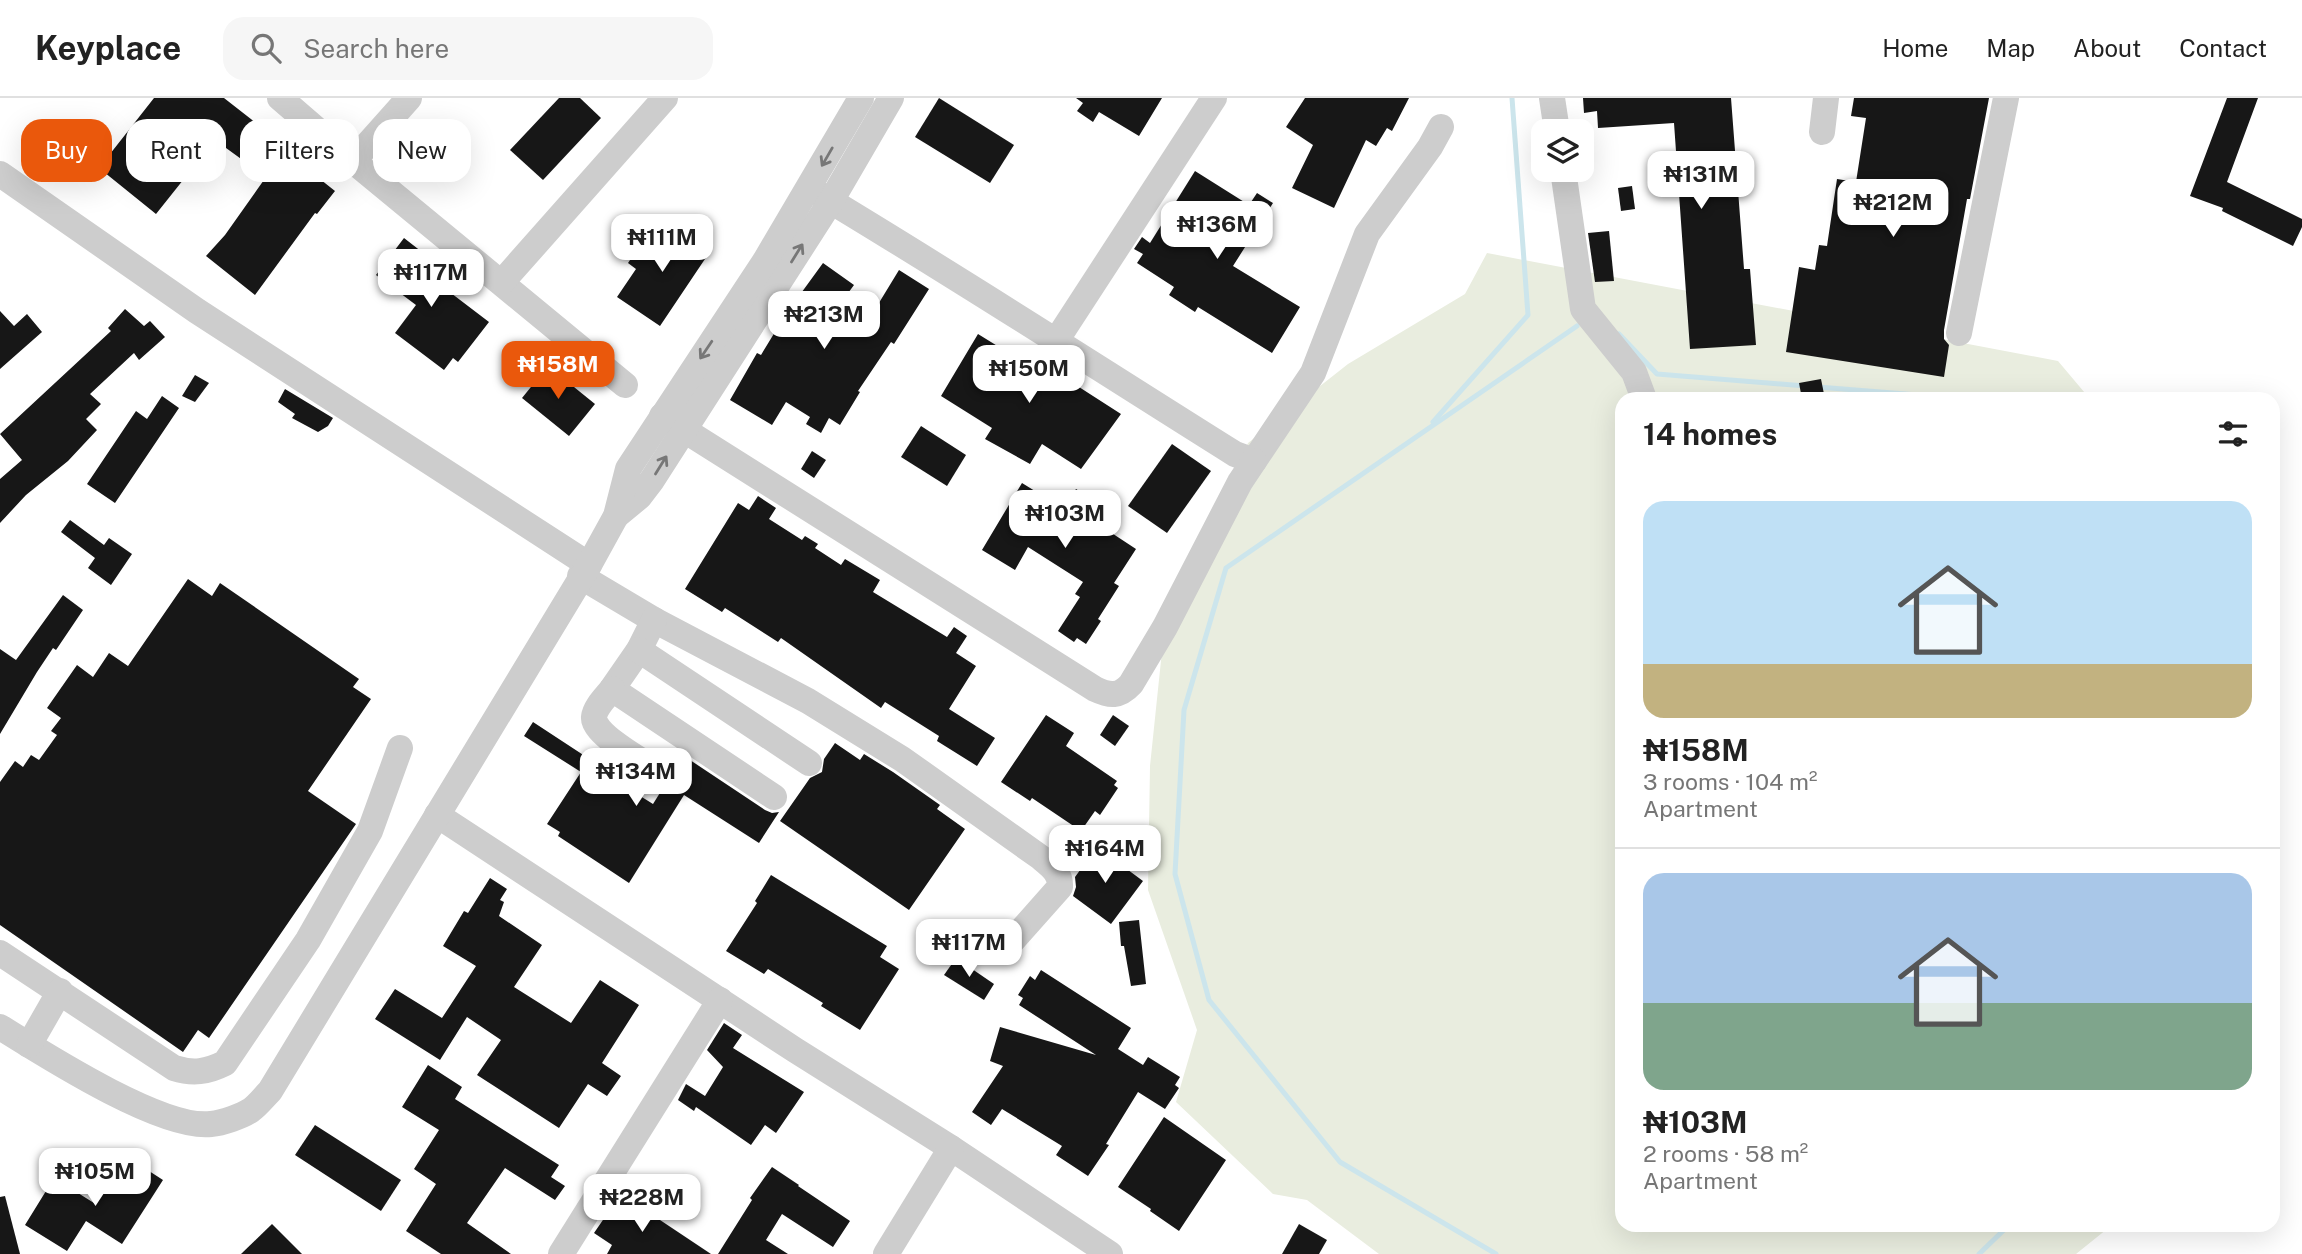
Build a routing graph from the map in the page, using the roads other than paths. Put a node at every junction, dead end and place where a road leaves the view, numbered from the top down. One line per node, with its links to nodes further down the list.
1 (280, 98): 10 (street)
2 (409, 98): 14 (street)
3 (664, 98): 19 (street)
4 (861, 98): 18 (street, one-way to 18)
5 (891, 98): 18 (street)
6 (1214, 98): 21 (street)
7 (1552, 98): 11 (street)
8 (1826, 98): 13 (street)
9 (2006, 98): 20 (street)
10 (304, 119)
11 (1555, 119)
12 (1441, 127): 25 (street)
13 (1822, 132)
14 (359, 155)
15 (359, 167): 19 (street)
16 (0, 174): 26 (street)
17 (1565, 182): 23 (street)
18 (820, 194): 21 (street); 24 (street)
19 (502, 282): 22 (street)
20 (1959, 334)
21 (1056, 341): 25 (street)
22 (625, 384)
23 (1641, 392)
24 (673, 422): 25 (street); 26 (street)
25 (1254, 461)
26 (585, 570): 27 (street); 34 (street)
27 (654, 620): 28 (street); 35 (street)
28 (639, 650): 29 (street); 31 (street)
29 (612, 689): 32 (street); 33 (street)
30 (400, 748): 37 (street)
31 (809, 763)
32 (661, 773)
33 (774, 797)
34 (437, 815): 38 (street); 40 (street)
35 (1012, 941)
36 (0, 953): 37 (street)
37 (60, 991): 40 (street)
38 (720, 1000): 41 (street); 42 (street)
39 (0, 1027): 40 (street)
40 (29, 1045)
41 (951, 1148): 43 (street); 44 (street)
42 (561, 1254)
43 (886, 1254)
44 (1110, 1254)

